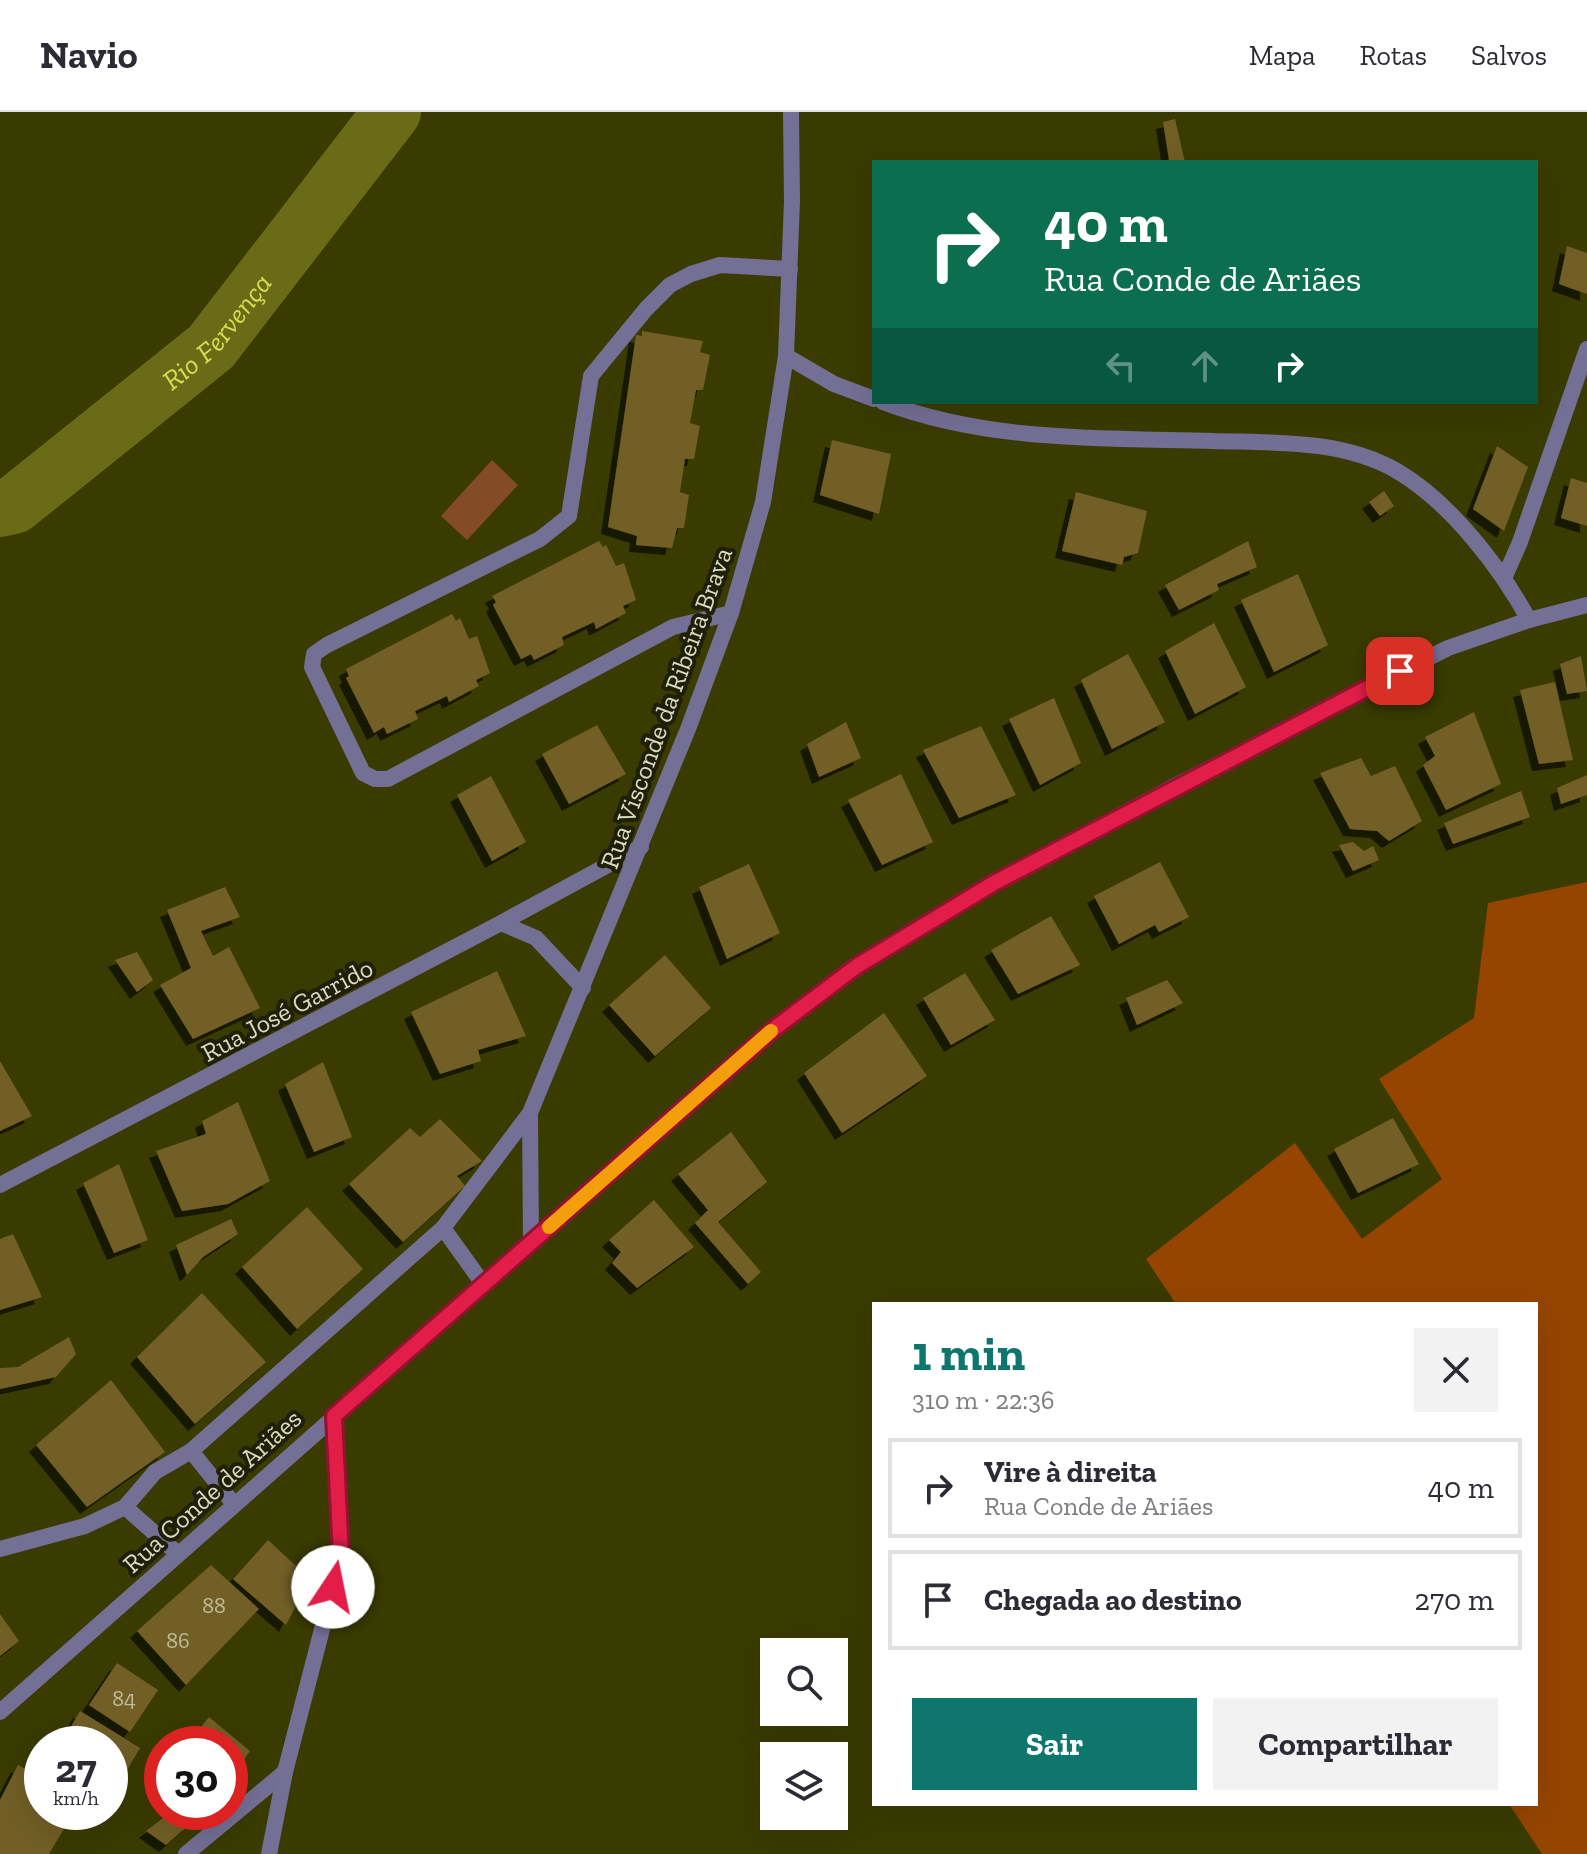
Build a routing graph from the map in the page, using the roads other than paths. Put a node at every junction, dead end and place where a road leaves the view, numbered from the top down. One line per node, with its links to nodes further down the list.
1 (791, 112): 2 (street, Rua Visconde da Ribeira Brava)
2 (790, 269): 4 (street, Rua Visconde da Ribeira Brava); 9 (street)
3 (1587, 349): 7 (street)
4 (786, 356): 5 (street); 9 (street, Rua Visconde da Ribeira Brava)
5 (872, 398)
6 (890, 404): 7 (street)
7 (1505, 576): 10 (street)
8 (1587, 605): 10 (street, Rua Conde de Ariães)
9 (731, 613): 11 (street, Rua Visconde da Ribeira Brava)
10 (1529, 620): 17 (street, Rua Conde de Ariães)
11 (641, 847): 12 (street, Rua José Garrido); 13 (street, Rua Visconde da Ribeira Brava)
12 (501, 923): 13 (street); 15 (street, Rua José Garrido)
13 (583, 988): 14 (street, Rua Visconde da Ribeira Brava)
14 (530, 1113): 16 (street, Rua Visconde da Ribeira Brava); 17 (street)
15 (0, 1185)
16 (443, 1228): 18 (street); 20 (street, Rua Visconde da Ribeira Brava)
17 (531, 1244): 18 (street, Rua Conde de Ariães)
18 (484, 1285): 19 (street, Rua Conde de Ariães)
19 (334, 1416): 21 (street, Rua Conde de Ariães); 26 (street)
20 (191, 1451): 21 (street); 22 (street, Rua Visconde da Ribeira Brava)
21 (233, 1503): 24 (street, Rua Conde de Ariães)
22 (125, 1507): 23 (street, Rua Visconde da Ribeira Brava); 24 (street)
23 (0, 1549)
24 (177, 1553): 25 (street, Rua Conde de Ariães)
25 (0, 1712)
26 (285, 1772): 27 (street); 28 (street)
27 (186, 1854)
28 (269, 1854)

